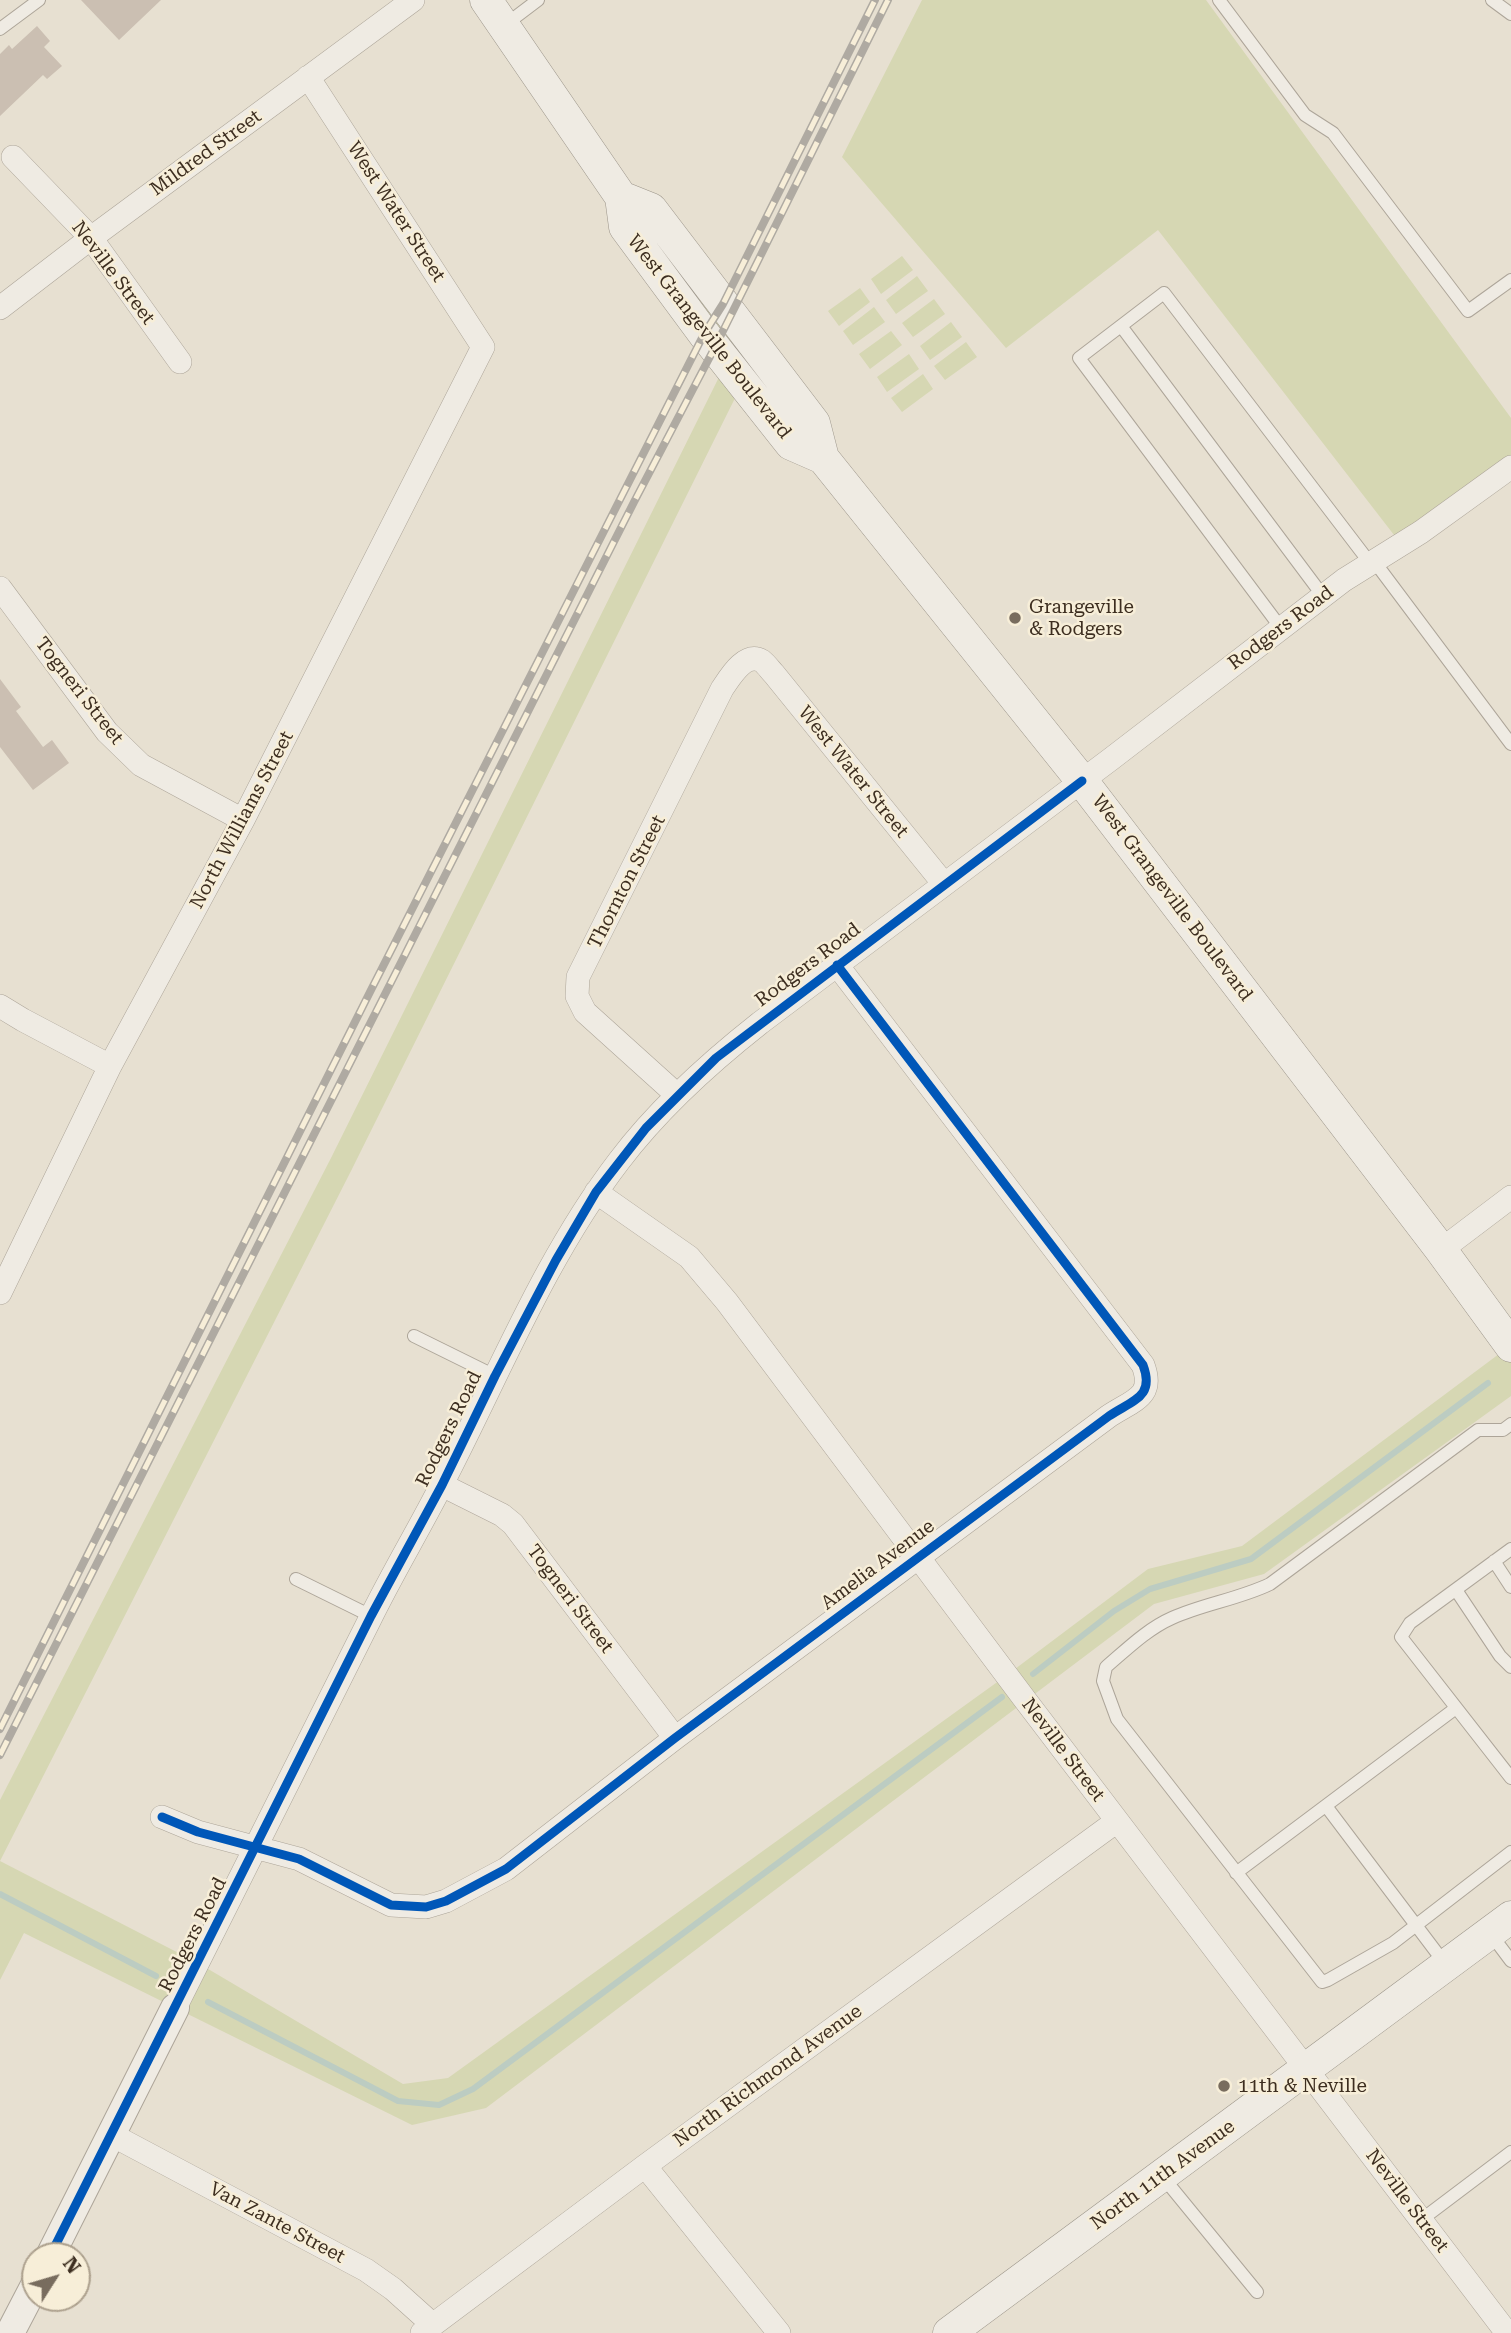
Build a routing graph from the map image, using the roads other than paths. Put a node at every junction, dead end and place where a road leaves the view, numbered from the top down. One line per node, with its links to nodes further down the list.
1 (39, 0): 9 (lane)
2 (414, 0): 10 (street, Mildred Street)
3 (486, 0): 8 (main road, West Grangeville Boulevard)
4 (538, 0): 8 (lane)
5 (1219, 0): 13 (lane)
6 (1492, 0): 7 (lane)
7 (1511, 14)
8 (505, 26): 25 (main road, West Grangeville Boulevard)
9 (0, 29)
10 (308, 77): 12 (street, Mildred Street); 16 (street, West Water Street)
11 (13, 157): 12 (street, Neville Street)
12 (90, 238): 14 (street, Mildred Street); 17 (street, Neville Street)
13 (1511, 280)
14 (0, 308)
15 (1121, 326): 19 (lane); 21 (lane); 22 (lane)
16 (483, 347): 26 (street, North Williams Street)
17 (180, 362)
18 (1511, 467): 19 (street, Rodgers Road)
19 (1372, 562): 21 (street, Rodgers Road); 24 (lane)
20 (0, 588): 26 (street, Togneri Street)
21 (1323, 596): 22 (street, Rodgers Road)
22 (1281, 628): 25 (street, Rodgers Road)
23 (761, 661): 27 (street, West Water Street); 31 (street, Thornton Street)
24 (1511, 744)
25 (1082, 780): 27 (street, Rodgers Road); 34 (main road, West Grangeville Boulevard)
26 (243, 820): 30 (street, North Williams Street)
27 (944, 884): 28 (street, Rodgers Road)
28 (837, 965): 31 (street, Rodgers Road); 42 (street, Amelia Avenue)
29 (0, 1006): 30 (street)
30 (110, 1066): 35 (street, North Williams Street)
31 (677, 1095): 32 (street, Rodgers Road)
32 (596, 1192): 38 (street, Rodgers Road); 42 (street, Neville Street)
33 (1511, 1197): 34 (street)
34 (1441, 1250): 37 (main road, West Grangeville Boulevard)
35 (0, 1291)
36 (414, 1336): 38 (lane)
37 (1511, 1346)
38 (495, 1376): 40 (street, Rodgers Road)
39 (1511, 1424): 57 (lane)
40 (442, 1485): 47 (street, Rodgers Road); 50 (street, Togneri Street)
41 (1511, 1549): 43 (lane)
42 (919, 1557): 50 (street, Amelia Avenue); 54 (street, Neville Street)
43 (1494, 1561): 45 (lane); 46 (lane)
44 (296, 1579): 47 (lane)
45 (1511, 1587)
46 (1456, 1590): 48 (lane); 49 (lane)
47 (371, 1616): 55 (street, Rodgers Road)
48 (1511, 1667)
49 (1456, 1708): 51 (lane); 52 (lane)
50 (675, 1738): 55 (street, Amelia Avenue)
51 (1511, 1778)
52 (1326, 1806): 57 (lane); 58 (lane)
53 (162, 1817): 55 (street, Amelia Avenue)
54 (1117, 1821): 63 (street, Neville Street); 66 (street, North Richmond Avenue)
55 (257, 1846): 62 (street, Rodgers Road)
56 (1511, 1852): 58 (lane)
57 (1236, 1873): 58 (lane)
58 (1416, 1925): 61 (lane)
59 (1500, 1925): 60 (lane); 61 (main road, North 11th Avenue)
60 (1511, 1961)
61 (1446, 1965): 63 (main road, North 11th Avenue)
62 (176, 2008): 64 (street, Rodgers Road)
63 (1306, 2070): 67 (main road, North 11th Avenue); 68 (street, Neville Street)
64 (112, 2135): 69 (street, Rodgers Road); 72 (street, Van Zante Street)
65 (1511, 2152): 68 (lane)
66 (645, 2166): 72 (street, North Richmond Avenue); 74 (street)
67 (1162, 2176): 70 (lane); 75 (main road, North 11th Avenue)
68 (1421, 2220): 76 (street, Neville Street)
69 (57, 2242)
70 (1257, 2292)
71 (21, 2312): 73 (street)
72 (427, 2328)
73 (10, 2333)
74 (779, 2333)
75 (949, 2333)
76 (1507, 2333)

